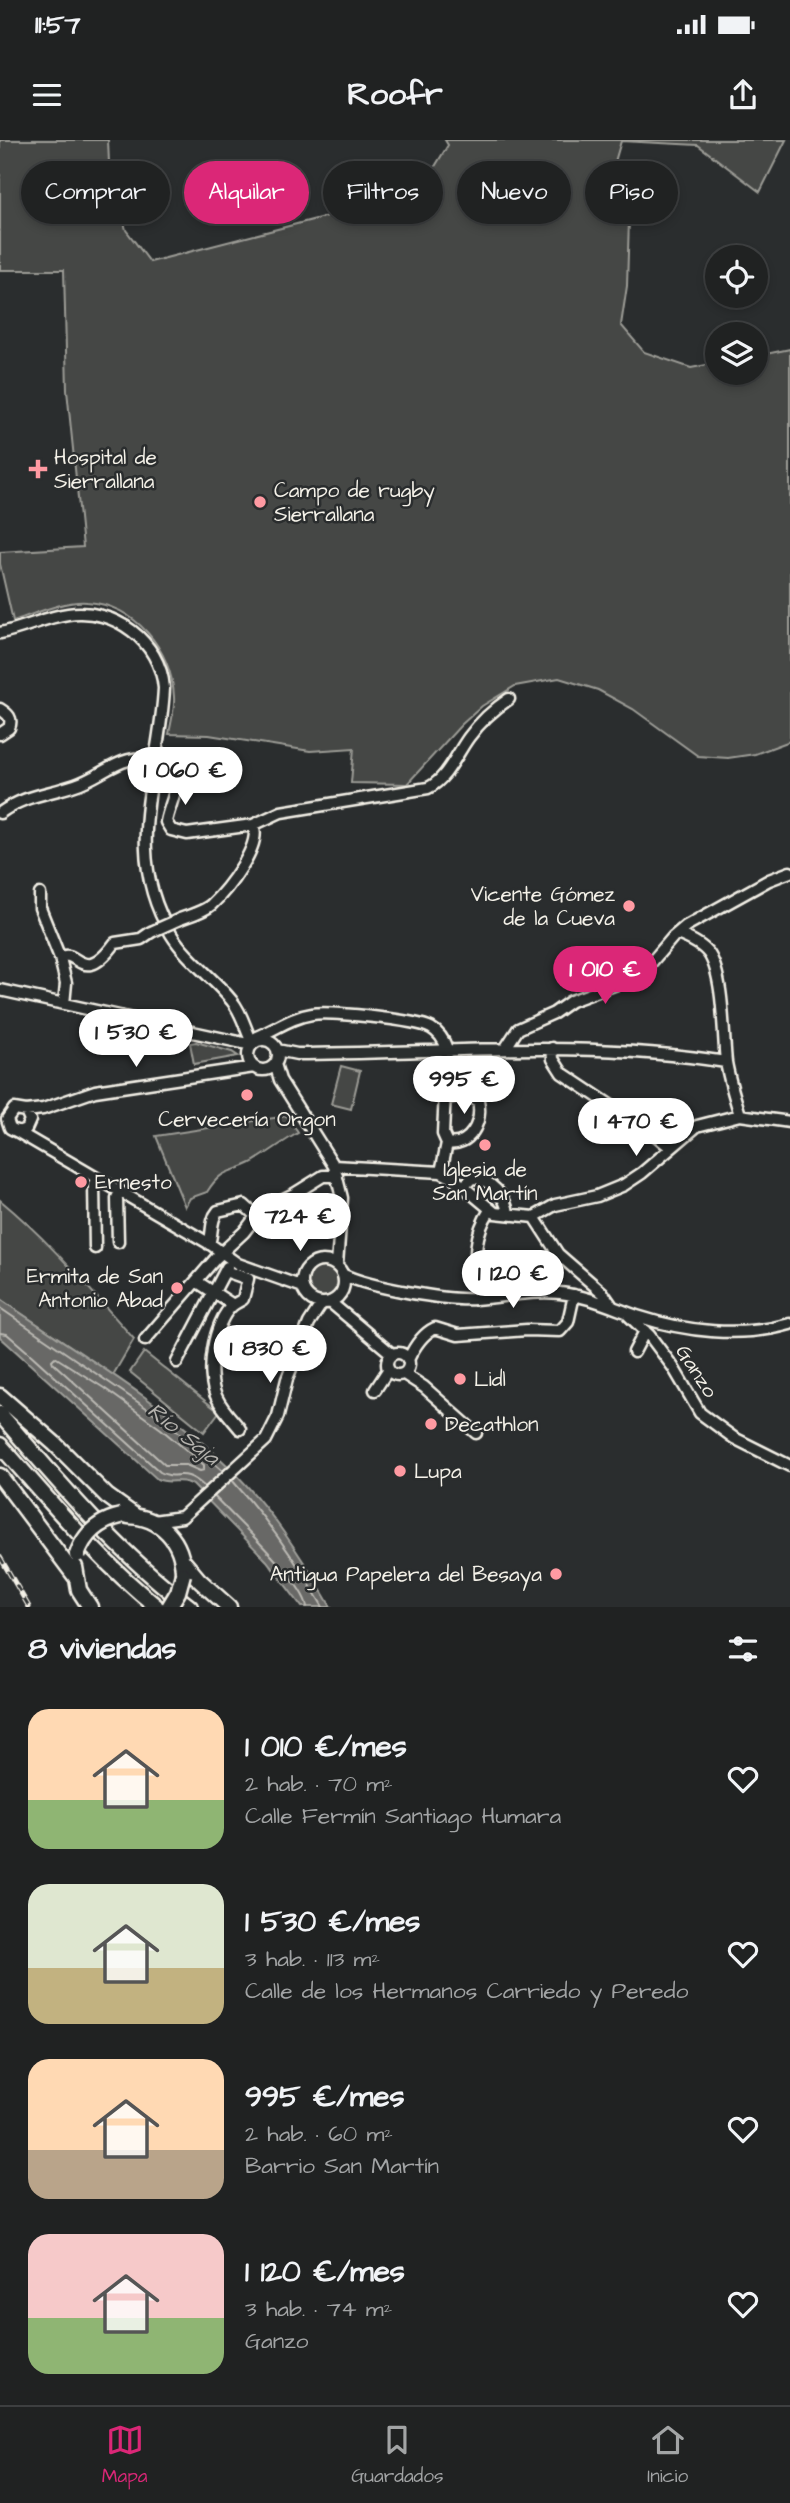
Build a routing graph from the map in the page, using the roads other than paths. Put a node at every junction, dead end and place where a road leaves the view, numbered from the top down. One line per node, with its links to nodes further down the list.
1 (0, 633): 5 (street)
2 (509, 699): 7 (street)
3 (0, 709): 4 (street)
4 (0, 734)
5 (155, 760): 6 (street); 7 (street); 14 (street)
6 (0, 813)
7 (253, 825): 11 (street, bridge)
8 (790, 872): 10 (street)
9 (40, 894): 11 (street)
10 (677, 934): 20 (street); 22 (street)
11 (60, 958): 13 (street)
12 (0, 990): 13 (street)
13 (64, 1004): 15 (street)
14 (245, 1024): 16 (street); 18 (street)
15 (220, 1039): 16 (street); 18 (street)
16 (234, 1041): 18 (street)
17 (552, 1048): 20 (street); 22 (street); 32 (street)
18 (253, 1049): 19 (street); 21 (street); 21 (street); 26 (street)
19 (447, 1049): 20 (street); 21 (street); 23 (street)
20 (505, 1049)
21 (274, 1061): 35 (street)
22 (726, 1062): 25 (street)
23 (445, 1098): 31 (street); 31 (street)
24 (5, 1115): 26 (street); 29 (street)
25 (740, 1115): 27 (street); 32 (street)
26 (28, 1118): 29 (street); 30 (street)
27 (790, 1122)
28 (0, 1123): 29 (street)
29 (14, 1130): 30 (street)
30 (33, 1141): 36 (street)
31 (447, 1143): 34 (street)
32 (671, 1148): 42 (street)
33 (350, 1168): 34 (street); 35 (street); 35 (street)
34 (441, 1172): 37 (street)
35 (337, 1175): 41 (street); 44 (street)
36 (97, 1178): 38 (street); 47 (street)
37 (463, 1187): 39 (street); 40 (street)
38 (120, 1192): 45 (street); 46 (street)
39 (490, 1210): 40 (street); 58 (street)
40 (508, 1214): 42 (street)
41 (256, 1216): 43 (street); 46 (street)
42 (534, 1217): 65 (street, Ganzo)
43 (235, 1240): 46 (street); 48 (street)
44 (338, 1240): 49 (street); 50 (street)
45 (118, 1242)
46 (216, 1246): 48 (street); 55 (street)
47 (95, 1248)
48 (231, 1260): 51 (street); 54 (street)
49 (322, 1260): 50 (street); 53 (street)
50 (337, 1265): 52 (street)
51 (225, 1271): 60 (street); 64 (street)
52 (344, 1275): 56 (street, Ganzo); 59 (street)
53 (303, 1276): 54 (street); 57 (street)
54 (279, 1278): 57 (street)
55 (197, 1282): 60 (street); 71 (street)
56 (370, 1285): 59 (street, Ganzo); 61 (street, Ganzo)
57 (303, 1287): 62 (street)
58 (477, 1288)
59 (342, 1292): 63 (street); 66 (street)
60 (214, 1293): 64 (street); 73 (street)
61 (574, 1295): 65 (street, Ganzo); 74 (street)
62 (311, 1300): 63 (street); 67 (street)
63 (326, 1303): 66 (street); 67 (street)
64 (233, 1306): 78 (street)
65 (617, 1308): 68 (street, Ganzo); 70 (street, Ganzo)
66 (347, 1315): 74 (street)
67 (309, 1323): 84 (street)
68 (659, 1323): 69 (street, Ganzo); 70 (street, Ganzo)
69 (790, 1324)
70 (647, 1333): 72 (street, Ganzo); 81 (street, Ganzo)
71 (145, 1340)
72 (634, 1352)
73 (177, 1363)
74 (398, 1364): 75 (street); 79 (street)
75 (377, 1388)
76 (0, 1396): 83 (highway)
77 (0, 1414): 92 (highway)
78 (240, 1429)
79 (476, 1433)
80 (0, 1444): 90 (highway)
81 (790, 1466)
82 (0, 1476): 88 (highway)
83 (128, 1516): 85 (highway); 88 (highway, bridge)
84 (182, 1517): 85 (street); 86 (street)
85 (153, 1521): 86 (highway)
86 (176, 1543): 87 (highway)
87 (183, 1567): 91 (highway, bridge); 93 (highway)
88 (75, 1576): 89 (highway)
89 (90, 1607)
90 (157, 1607)
91 (169, 1607)
92 (190, 1607)
93 (229, 1607)

